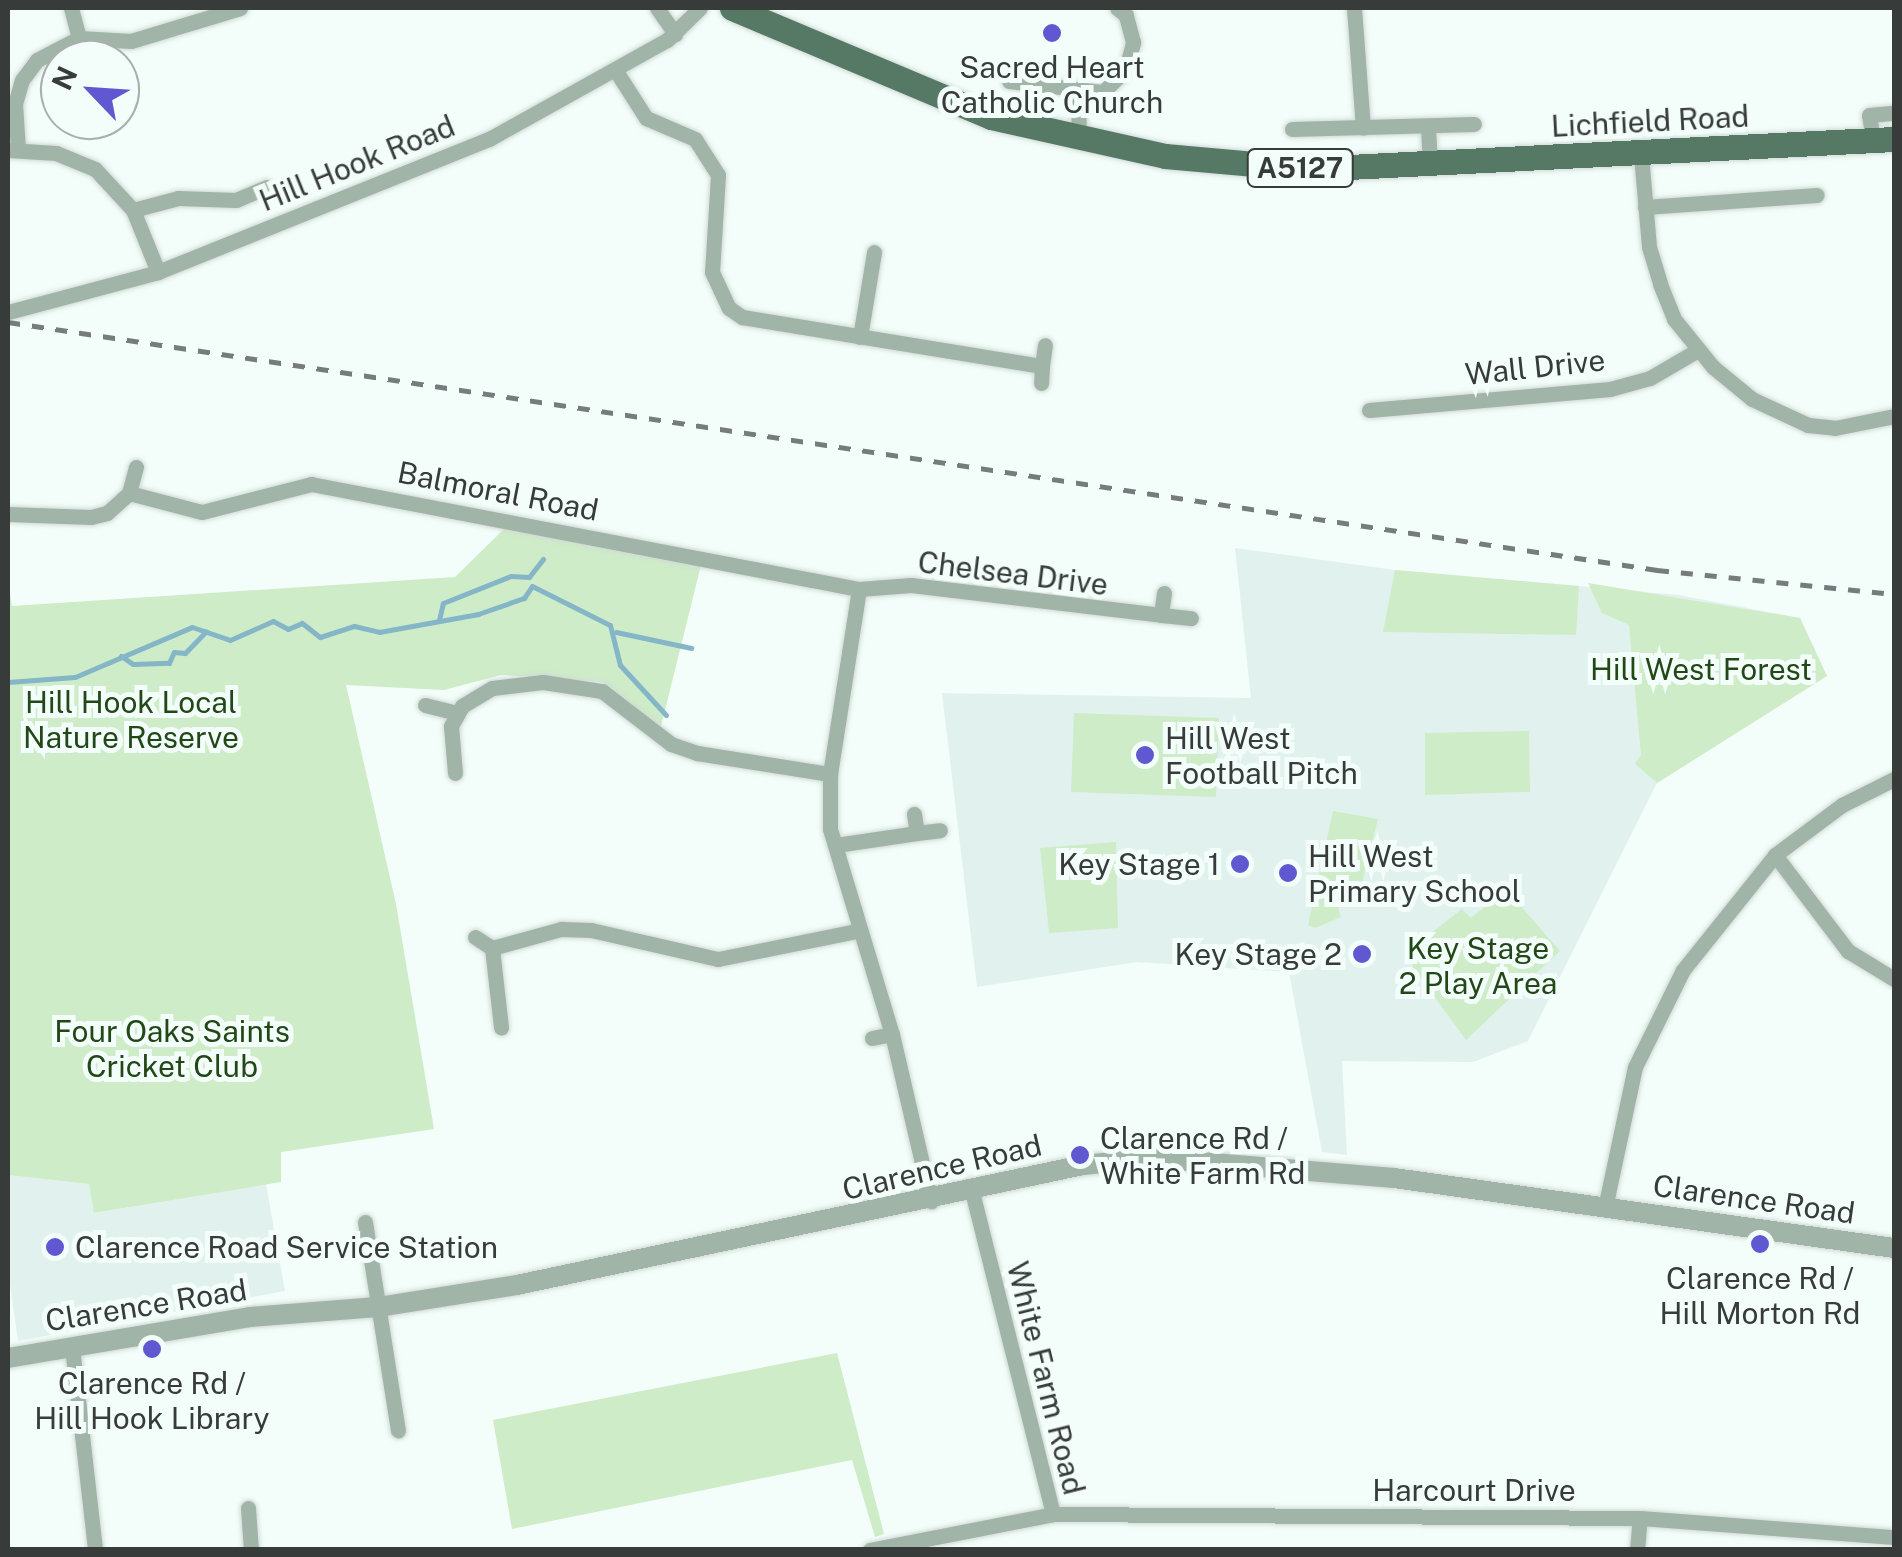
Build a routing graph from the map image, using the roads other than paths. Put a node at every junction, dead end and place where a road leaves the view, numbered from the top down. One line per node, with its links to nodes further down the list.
1 (71, 8): 9 (street)
2 (240, 8): 9 (street)
3 (658, 8): 8 (street)
4 (700, 8): 8 (street, Hill Hook Road)
5 (732, 8): 18 (main road, Lichfield Road / A5127)
6 (1117, 8): 12 (street)
7 (1354, 8): 16 (street)
8 (675, 34): 10 (street, Hill Hook Road)
9 (78, 38): 20 (street)
10 (616, 71): 30 (street, Hill Hook Road); 32 (street)
11 (1008, 81): 12 (street)
12 (1078, 92): 18 (street)
13 (1894, 113): 19 (street, Lichfield Road)
14 (1474, 124): 17 (street)
15 (1292, 128): 16 (street)
16 (1363, 128): 17 (street)
17 (1428, 128): 22 (street)
18 (1079, 140): 22 (main road, Lichfield Road / A5127)
19 (1884, 140): 21 (main road, Lichfield Road / A5127)
20 (12, 150): 27 (street)
21 (1641, 154): 22 (main road, Lichfield Road / A5127); 26 (street)
22 (1430, 165)
23 (266, 187): 25 (street)
24 (1817, 195): 26 (street)
25 (236, 200): 27 (street); 28 (street)
26 (1645, 208): 34 (street)
27 (134, 210): 30 (street)
28 (242, 218)
29 (874, 252): 32 (street)
30 (158, 272): 31 (street, Hill Hook Road)
31 (14, 310)
32 (860, 337): 33 (street)
33 (1045, 345)
34 (1698, 350): 35 (street, Wall Drive); 36 (street)
35 (1369, 410)
36 (1894, 416)
37 (136, 467): 38 (street)
38 (129, 492): 39 (street); 40 (street, Balmoral Road)
39 (8, 514)
40 (859, 589): 42 (street, Chelsea Drive); 47 (street)
41 (1164, 593): 42 (street)
42 (1161, 614): 43 (street, Chelsea Drive)
43 (1191, 618)
44 (425, 705): 45 (street)
45 (456, 713): 46 (street); 47 (street)
46 (455, 774)
47 (830, 774): 52 (street)
48 (1894, 779): 53 (street)
49 (914, 814): 51 (street)
50 (940, 830): 51 (street)
51 (916, 833): 52 (street)
52 (836, 845): 54 (street)
53 (1775, 855): 57 (street); 63 (street)
54 (858, 931): 56 (street); 59 (street)
55 (476, 937): 56 (street)
56 (492, 948): 58 (street)
57 (1894, 979)
58 (500, 1027)
59 (892, 1034): 60 (street); 62 (street)
60 (872, 1038)
61 (972, 1192): 62 (street, Clarence Road); 63 (street, Clarence Road); 71 (street, White Farm Road)
62 (931, 1202): 66 (street, Clarence Road)
63 (1604, 1208): 65 (street, Clarence Road)
64 (365, 1222): 66 (street)
65 (1894, 1248)
66 (378, 1307): 67 (street, Clarence Road); 69 (street)
67 (72, 1347): 68 (street, Clarence Road); 74 (street)
68 (8, 1358)
69 (398, 1430)
70 (248, 1508): 75 (street)
71 (1053, 1514): 72 (street, Harcourt Drive); 76 (street, White Farm Road)
72 (1640, 1518): 73 (street, Harcourt Drive); 77 (street)
73 (1894, 1537)
74 (95, 1550)
75 (251, 1550)
76 (870, 1550)
77 (1638, 1550)

